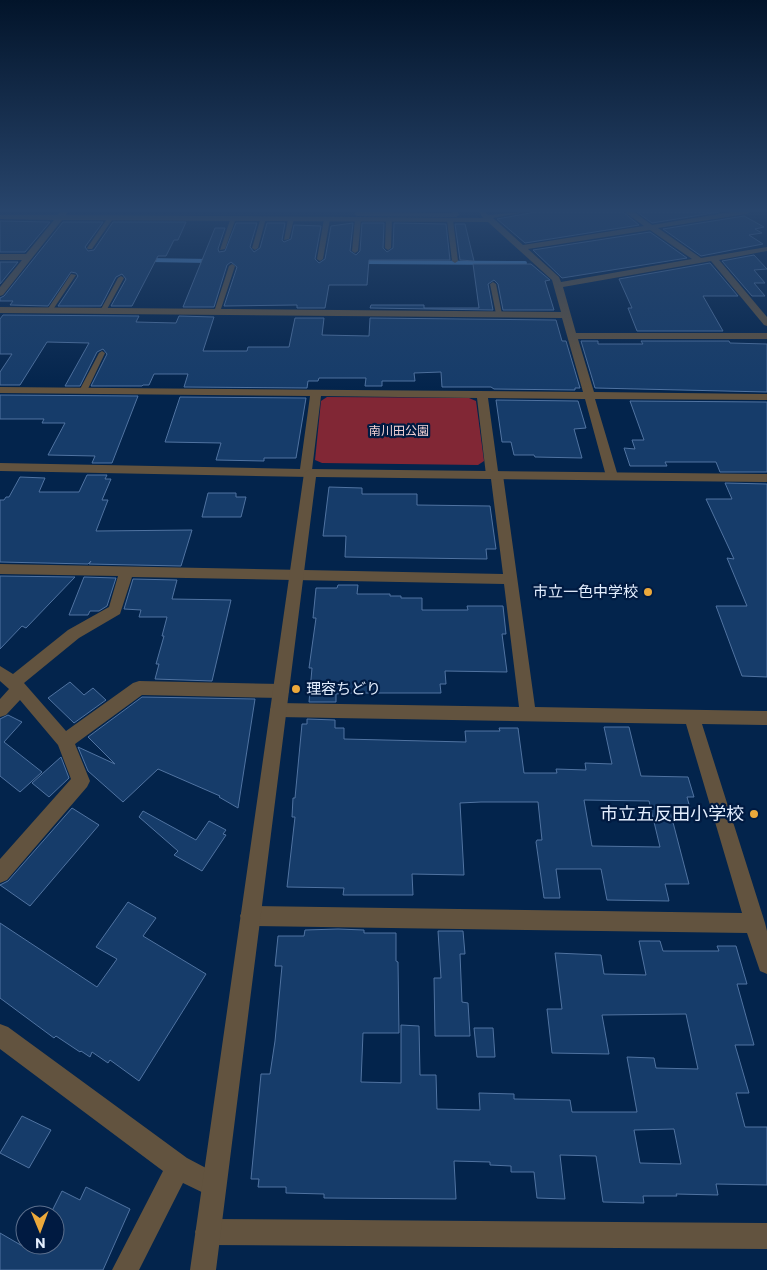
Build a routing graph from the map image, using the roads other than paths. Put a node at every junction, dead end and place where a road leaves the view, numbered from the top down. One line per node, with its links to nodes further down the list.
1 (17, 271): 10 (street)
2 (230, 271): 16 (lane)
3 (547, 271): 9 (street)
4 (637, 271): 9 (street)
5 (724, 271): 13 (street)
6 (73, 275): 12 (lane)
7 (121, 278): 15 (lane)
8 (493, 284): 17 (lane)
9 (558, 284): 18 (street)
10 (0, 293)
11 (0, 310): 12 (street)
12 (50, 310): 15 (street)
13 (756, 310): 14 (street); 19 (street)
14 (767, 310)
15 (103, 311): 16 (street)
16 (217, 312): 17 (street)
17 (499, 314): 18 (street)
18 (566, 314): 20 (street)
19 (767, 323)
20 (572, 336): 21 (street); 27 (street)
21 (767, 336)
22 (102, 353): 24 (lane)
23 (0, 390): 24 (street)
24 (83, 391): 25 (street)
25 (316, 393): 26 (street); 30 (street)
26 (482, 395): 27 (street); 31 (street)
27 (589, 396): 28 (street); 32 (street)
28 (767, 397)
29 (0, 467): 30 (street)
30 (308, 473): 31 (street); 36 (street)
31 (495, 475): 32 (street); 37 (street)
32 (612, 476): 33 (street)
33 (767, 478)
34 (0, 569): 35 (street)
35 (126, 571): 36 (street); 38 (street)
36 (297, 574): 37 (street); 39 (street)
37 (511, 579): 42 (street)
38 (11, 682): 40 (street); 45 (street)
39 (281, 691): 41 (street); 45 (street)
40 (0, 710)
41 (278, 710): 42 (street); 47 (street)
42 (528, 714): 43 (street)
43 (692, 717): 44 (street); 48 (street)
44 (767, 718)
45 (66, 741): 46 (street)
46 (3, 864)
47 (250, 916): 48 (street); 52 (street)
48 (755, 923): 49 (street)
49 (767, 964)
50 (0, 1035): 51 (street)
51 (178, 1167): 52 (street); 55 (street)
52 (214, 1186): 53 (street)
53 (208, 1232): 54 (street); 56 (street)
54 (767, 1236)
55 (126, 1270)
56 (203, 1270)

